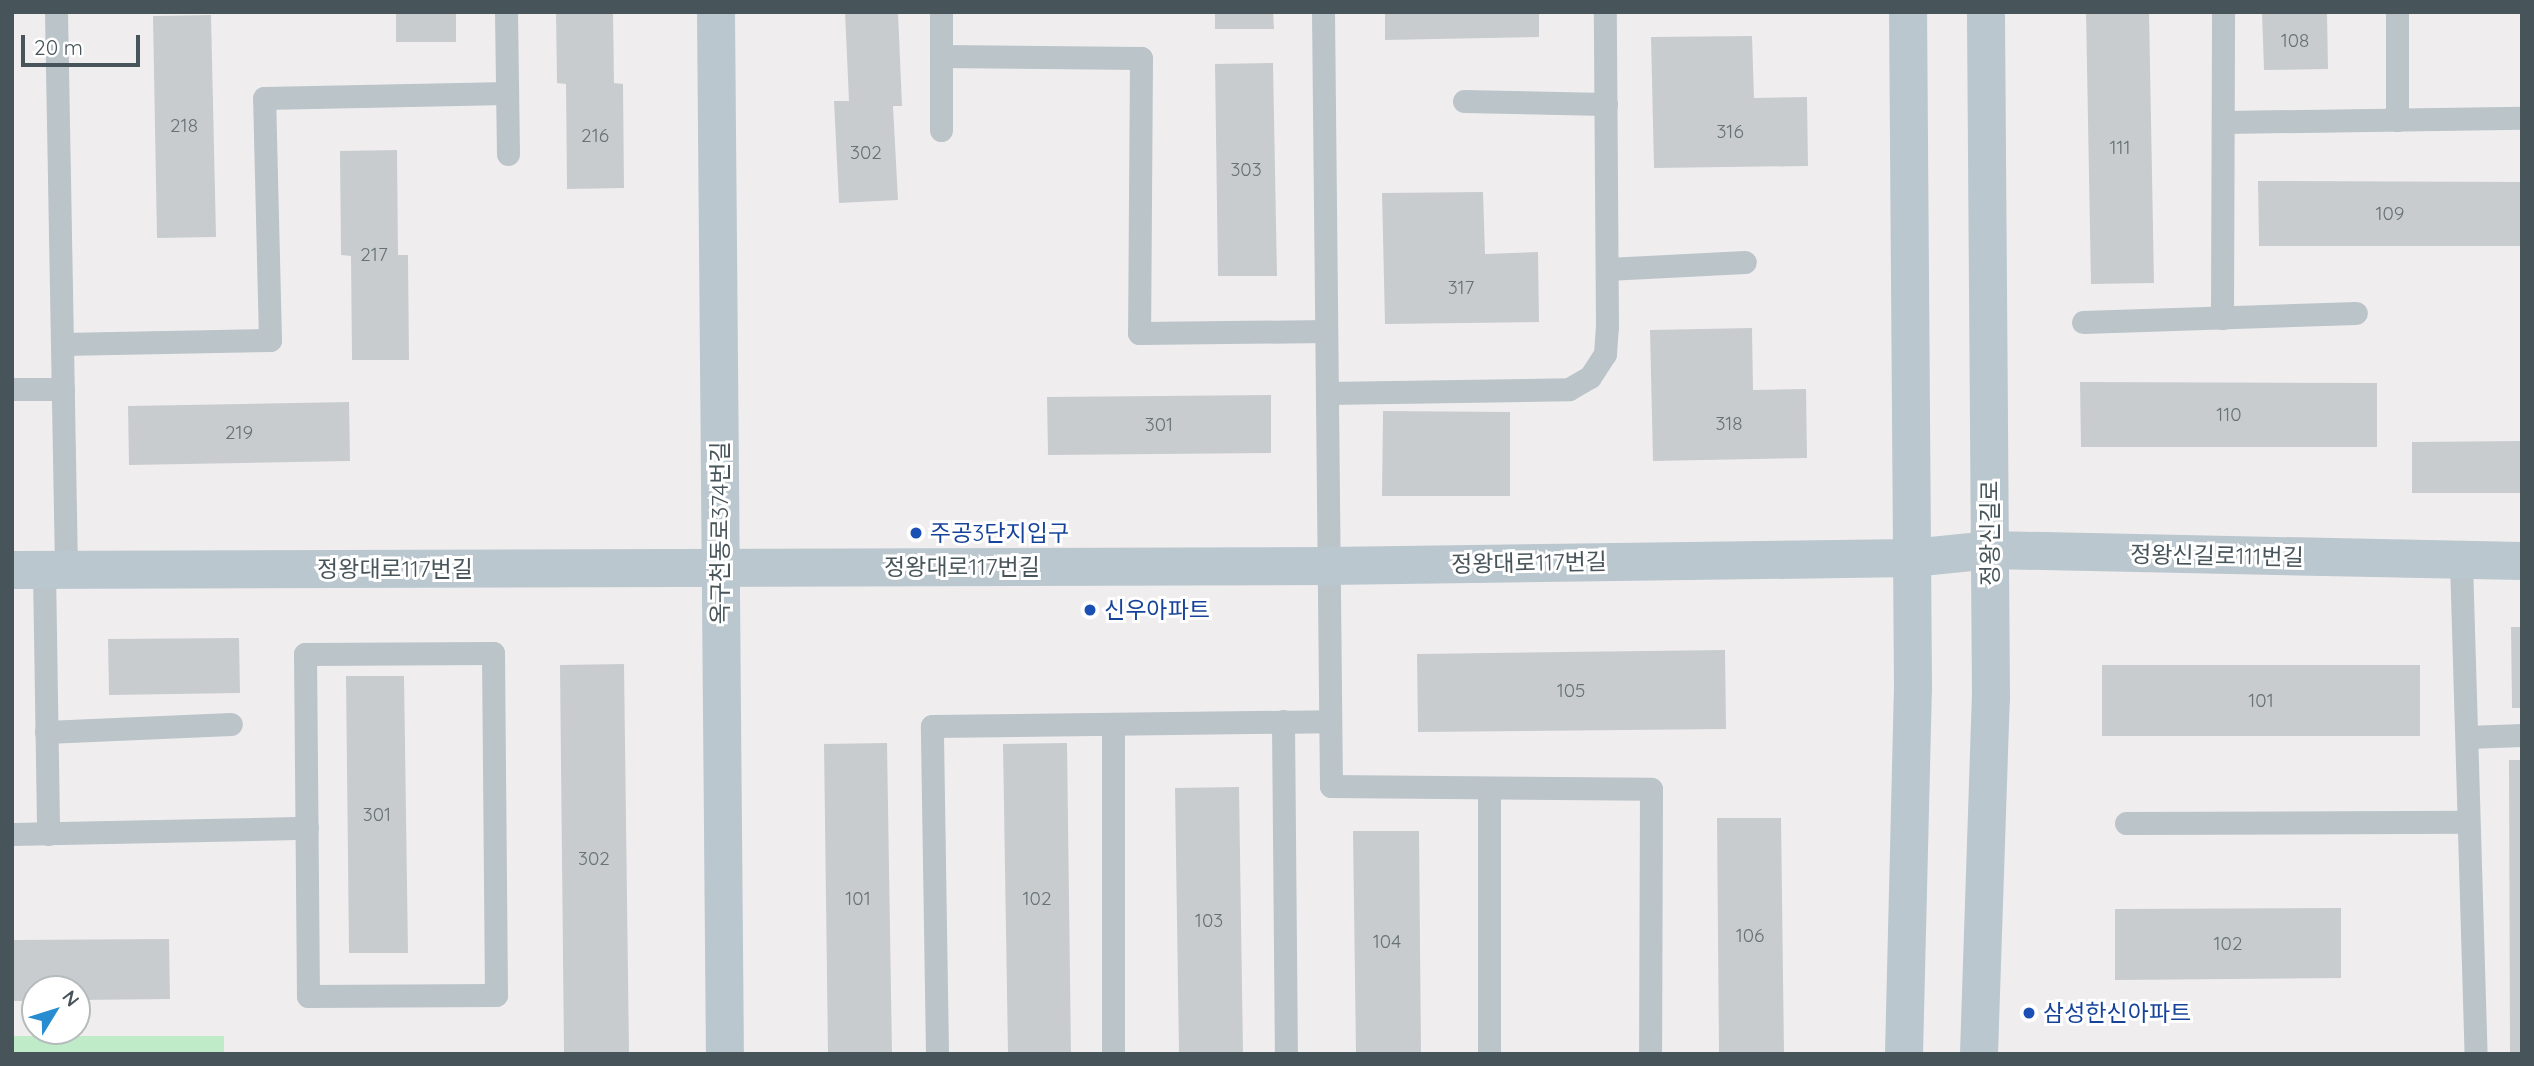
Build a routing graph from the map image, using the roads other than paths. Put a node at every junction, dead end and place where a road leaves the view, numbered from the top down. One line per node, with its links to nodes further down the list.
1 (56, 12): 26 (lane)
2 (506, 12): 12 (lane)
3 (716, 12): 35 (street, 옥구천동로374번길)
4 (941, 12): 11 (lane)
5 (1323, 12): 25 (lane)
6 (1605, 12): 14 (lane)
7 (1908, 12): 31 (street)
8 (1986, 12): 30 (street, 정왕신길로)
9 (2223, 12): 17 (lane)
10 (2397, 12): 16 (lane)
11 (941, 56): 18 (lane); 25 (lane)
12 (507, 93): 19 (lane); 26 (lane)
13 (1464, 101): 14 (lane)
14 (1606, 104): 21 (lane)
15 (2522, 118): 16 (lane)
16 (2397, 120): 17 (lane)
17 (2222, 122): 23 (lane)
18 (941, 130)
19 (508, 154)
20 (1745, 262): 21 (lane)
21 (1607, 269): 29 (lane)
22 (2356, 313): 23 (lane)
23 (2222, 318): 24 (lane)
24 (2083, 322)
25 (1326, 331): 29 (lane)
26 (62, 344): 28 (lane)
27 (12, 389): 28 (lane)
28 (63, 390): 36 (lane)
29 (1327, 393): 34 (lane)
30 (1990, 550): 31 (street, 정왕신길로111번길); 33 (street, 정왕신길로111번길); 57 (street, 정왕신길로)
31 (1912, 558): 34 (street, 정왕대로117번길); 56 (street)
32 (2522, 561): 33 (street, 정왕신길로111번길)
33 (2461, 562): 43 (lane)
34 (1328, 566): 35 (street, 정왕대로117번길); 37 (lane)
35 (721, 568): 36 (street, 정왕대로117번길); 50 (street, 옥구천동로374번길)
36 (41, 570): 41 (lane)
37 (1330, 720): 38 (lane); 44 (lane)
38 (1283, 721): 40 (lane); 53 (lane)
39 (231, 724): 41 (lane)
40 (1113, 724): 51 (lane); 52 (lane)
41 (46, 732): 49 (lane)
42 (2522, 735): 43 (lane)
43 (2466, 737): 45 (lane)
44 (1489, 788): 54 (lane); 55 (lane)
45 (2468, 822): 46 (lane); 58 (lane)
46 (2126, 823)
47 (307, 828): 47 (lane); 49 (lane)
48 (12, 834): 49 (lane)
49 (48, 834)
50 (725, 1054)
51 (937, 1054)
52 (1113, 1054)
53 (1286, 1054)
54 (1489, 1054)
55 (1650, 1054)
56 (1904, 1054)
57 (1979, 1054)
58 (2476, 1054)

